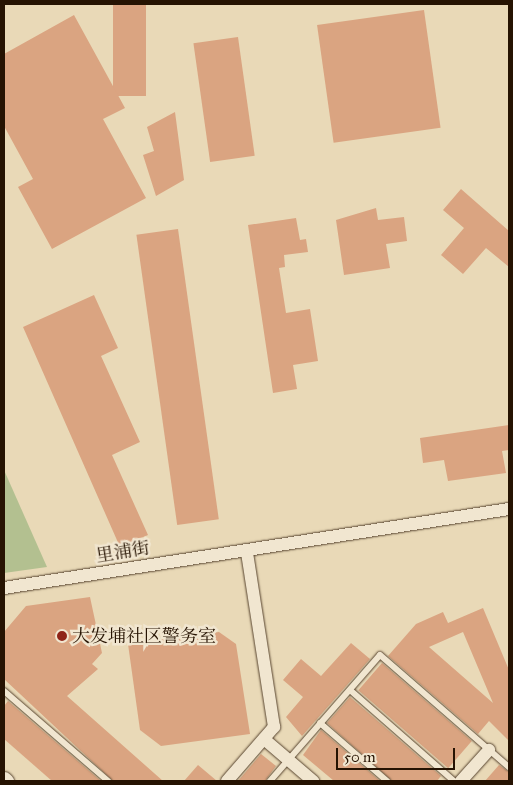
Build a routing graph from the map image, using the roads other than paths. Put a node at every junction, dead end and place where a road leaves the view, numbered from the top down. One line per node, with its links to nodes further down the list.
1 (509, 509): 2 (street, 里浦街)
2 (247, 552): 3 (street, 里浦街); 7 (street)
3 (4, 588)
4 (350, 690): 6 (lane); 8 (lane); 16 (lane)
5 (4, 691): 11 (lane)
6 (320, 723): 9 (lane); 15 (lane)
7 (264, 738): 9 (street); 12 (street)
8 (489, 750): 10 (lane); 17 (street)
9 (289, 760): 13 (lane); 14 (street)
10 (509, 768)
11 (108, 781)
12 (227, 781)
13 (270, 781)
14 (313, 781)
15 (387, 781)
16 (454, 781)
17 (461, 781)

